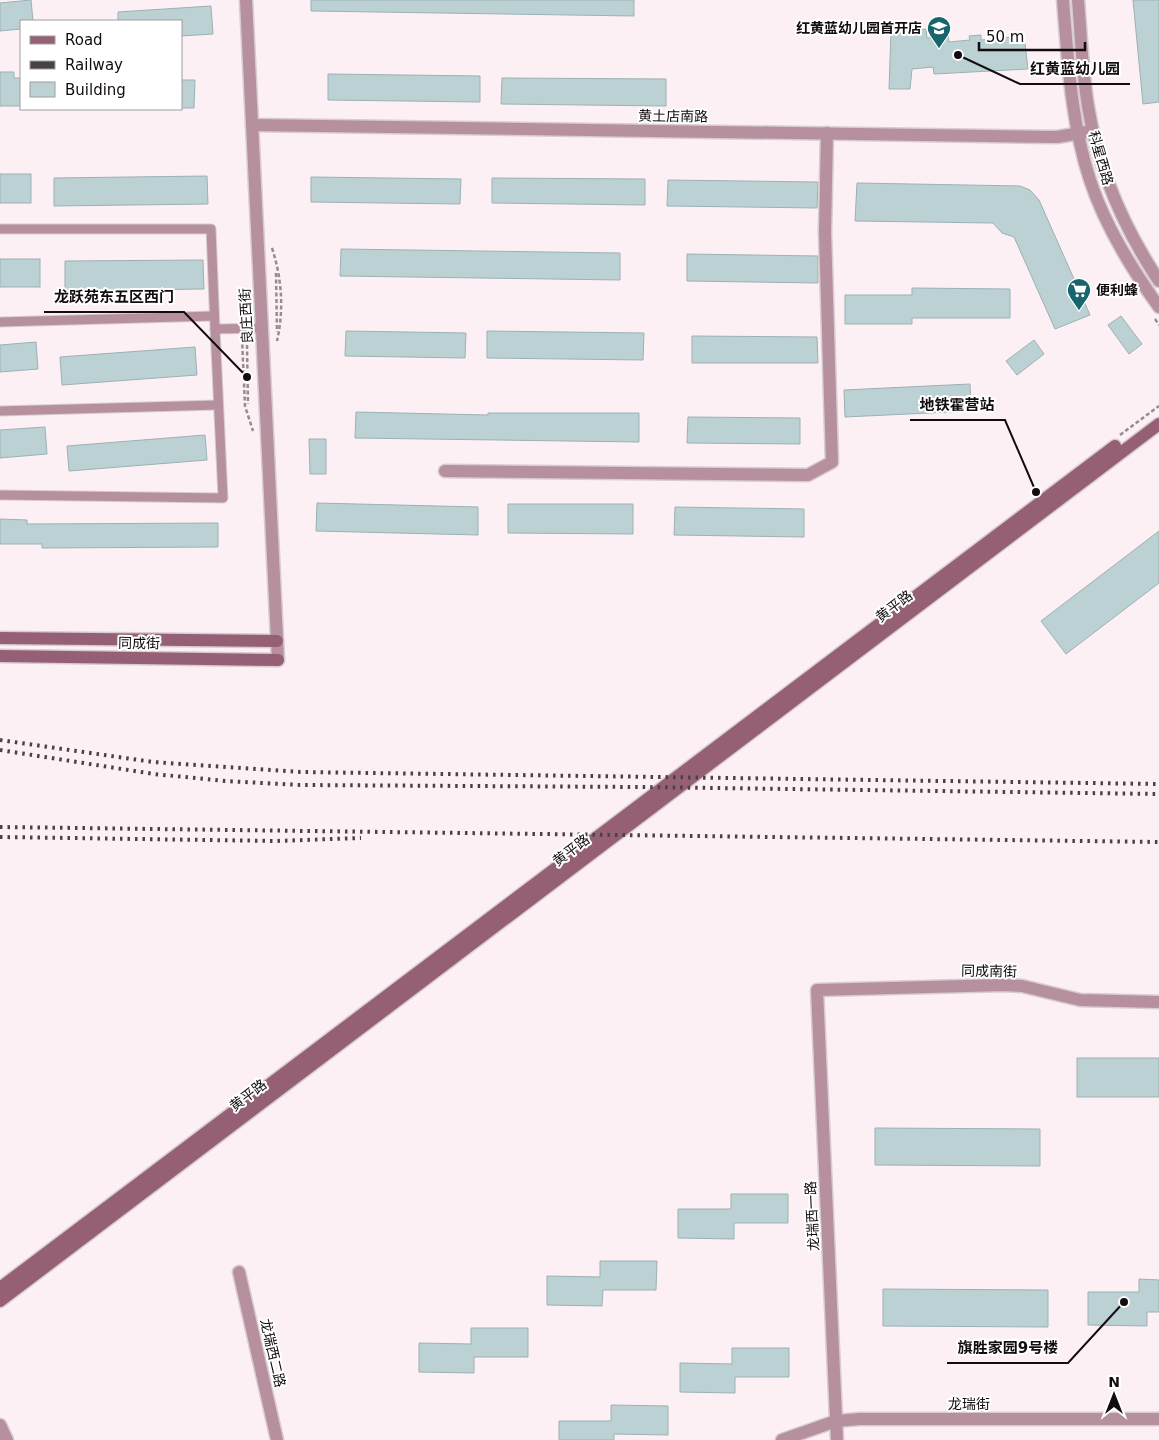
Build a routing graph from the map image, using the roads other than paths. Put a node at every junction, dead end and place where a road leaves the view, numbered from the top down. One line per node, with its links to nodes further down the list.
1 (246, 0): 4 (street, 良庄西街)
2 (1063, 0): 7 (street, 科星西路)
3 (1078, 0): 5 (street, 科星西路)
4 (252, 125): 6 (street, 黄土店南路); 13 (street, 良庄西街)
5 (1093, 131): 7 (street, 黄土店南路); 9 (street, 科星西路)
6 (826, 133): 7 (street, 黄土店南路); 19 (street)
7 (1078, 134): 10 (street, 科星西路)
8 (0, 229): 11 (lane)
9 (1159, 281)
10 (1159, 307)
11 (214, 316): 12 (lane); 14 (lane)
12 (0, 322)
13 (262, 328): 14 (lane); 22 (street, 良庄西街)
14 (215, 329): 15 (lane)
15 (218, 405): 16 (lane); 20 (lane)
16 (0, 411)
17 (1159, 413): 28 (main road, 黄平路)
18 (1159, 424): 29 (main road, 黄平路)
19 (445, 471)
20 (0, 495)
21 (0, 638): 22 (main road, 同成街)
22 (277, 641): 24 (street, 良庄西街)
23 (0, 656): 24 (main road, 同成街)
24 (278, 660)
25 (817, 990): 26 (street, 同成南街); 31 (street, 龙瑞西一路)
26 (1159, 1002)
27 (239, 1272): 34 (street, 龙瑞西二路)
28 (0, 1288)
29 (0, 1301)
30 (1159, 1419): 31 (street, 龙瑞街)
31 (836, 1422): 35 (street, 龙瑞街); 36 (street, 龙瑞西一路)
32 (0, 1425): 33 (street)
33 (7, 1440)
34 (277, 1440)
35 (782, 1440)
36 (837, 1440)

